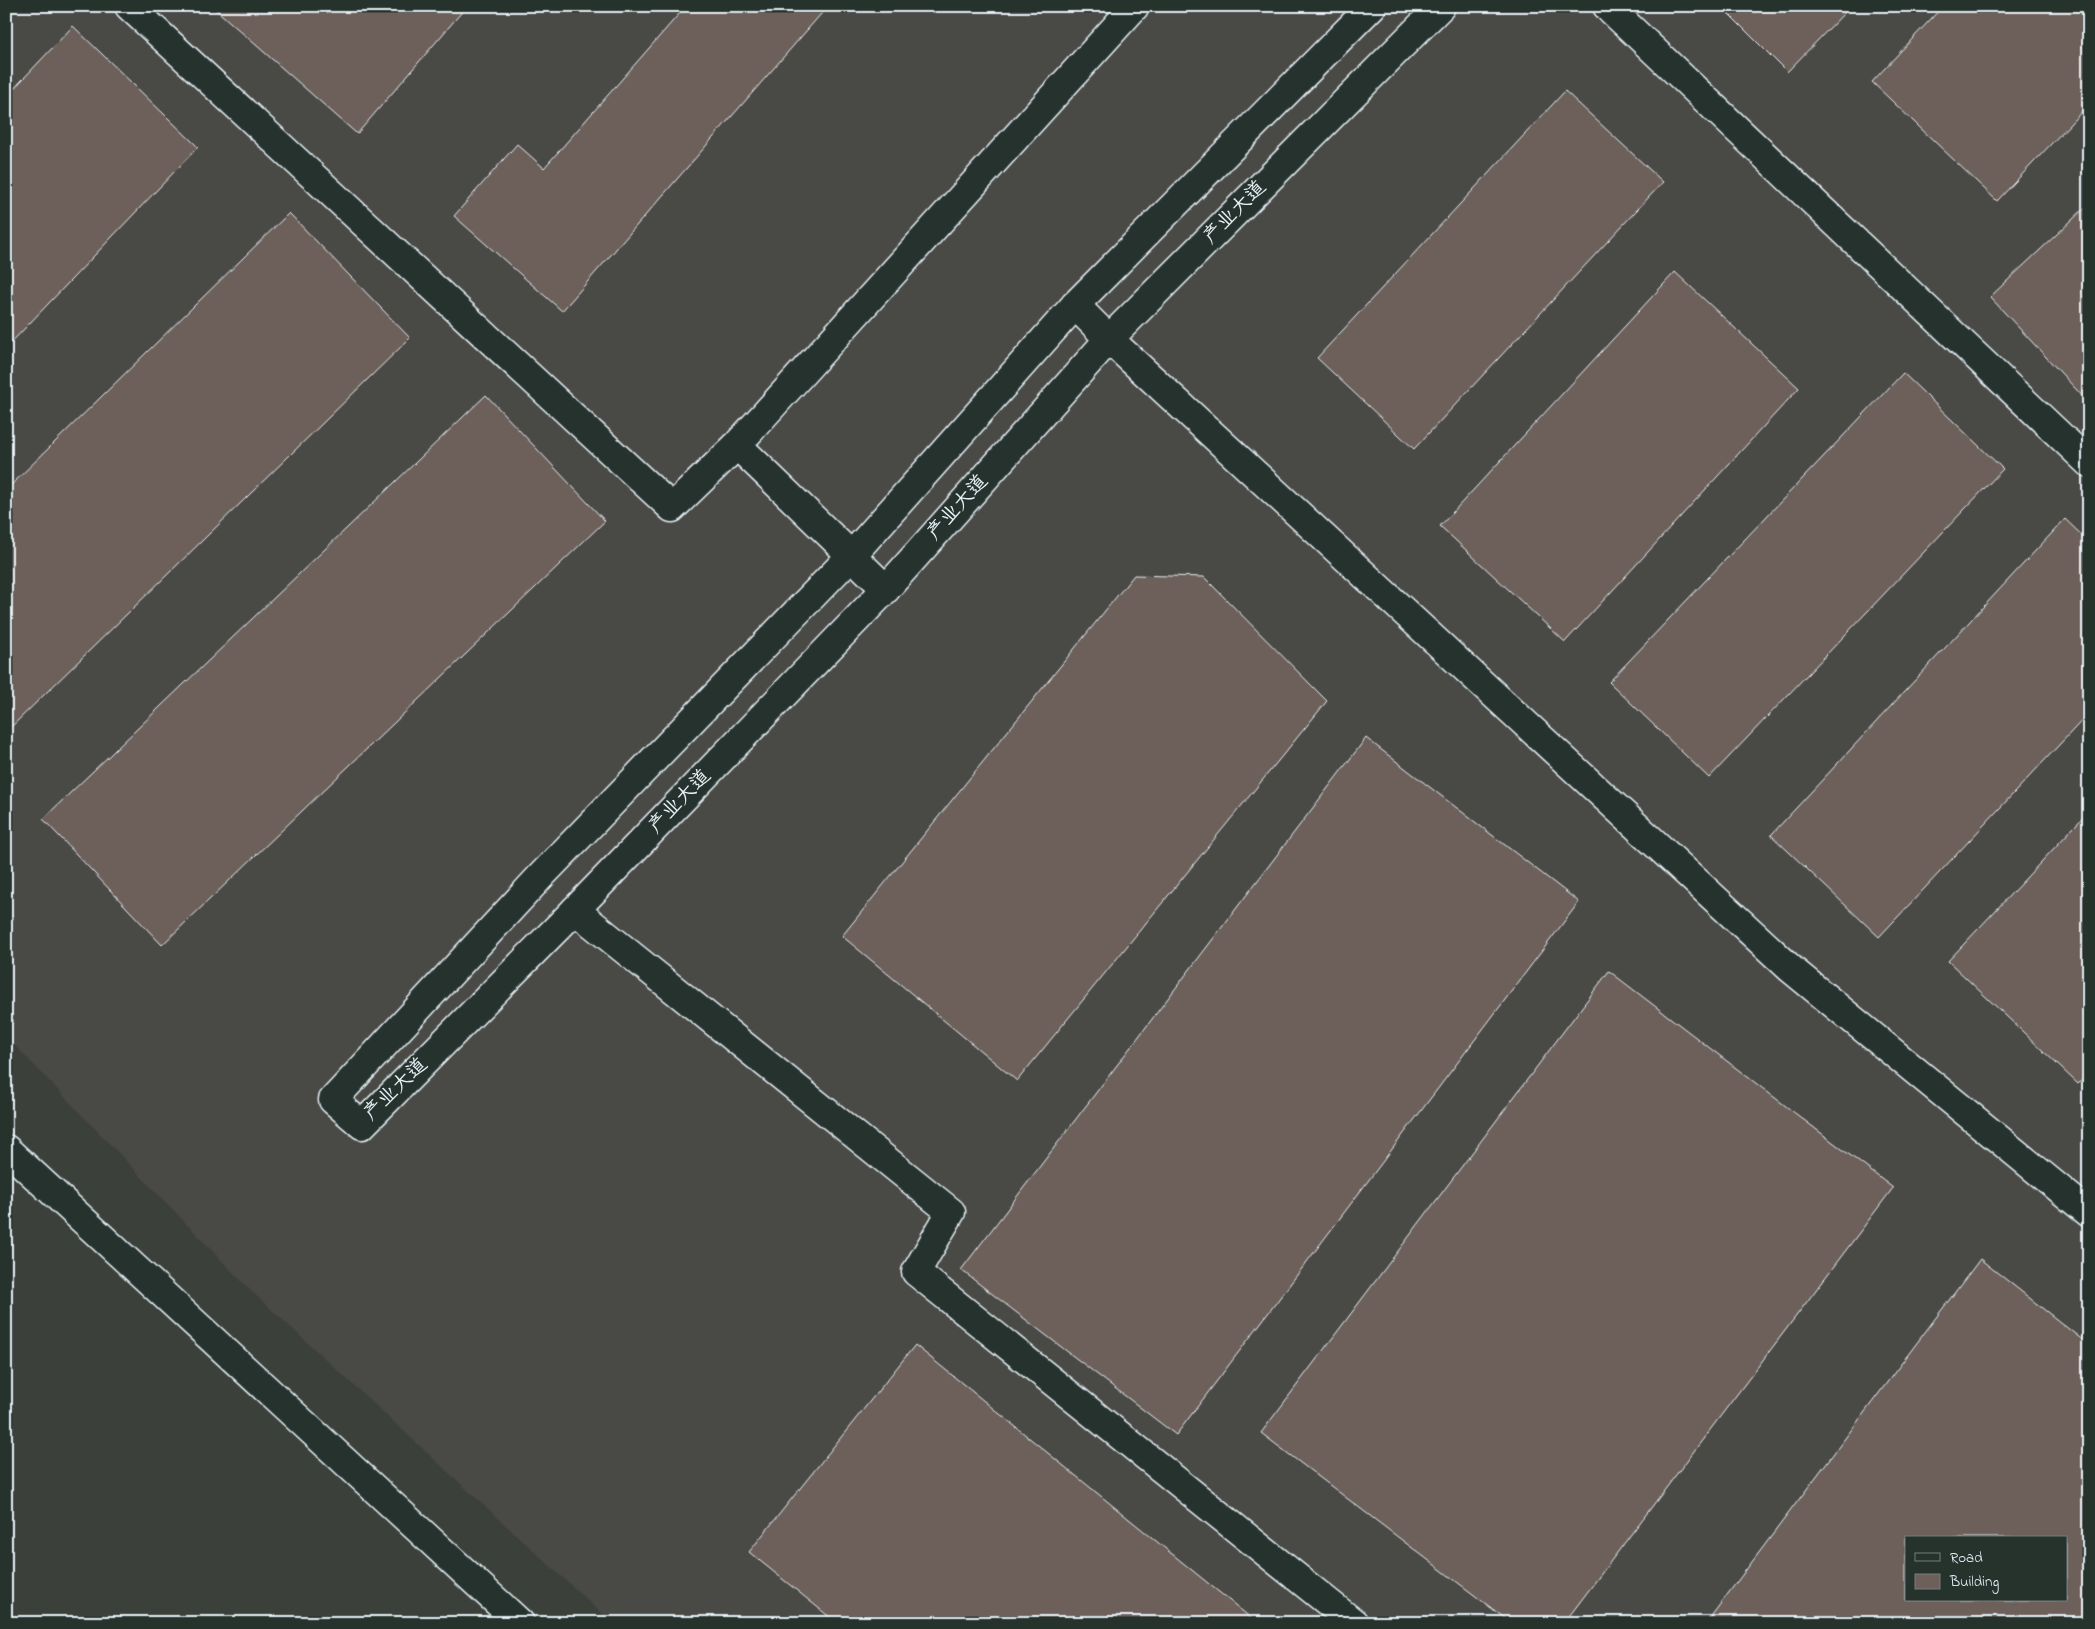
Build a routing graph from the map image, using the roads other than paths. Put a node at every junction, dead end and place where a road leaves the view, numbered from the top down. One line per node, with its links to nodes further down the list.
1 (129, 6): 8 (street)
2 (1135, 6): 8 (street)
3 (1372, 6): 6 (street, 产业大道)
4 (1441, 6): 7 (street, 产业大道)
5 (1607, 6): 9 (street)
6 (1075, 305): 7 (street); 10 (street, 产业大道)
7 (1110, 339): 11 (street, 产业大道); 14 (street)
8 (738, 445): 10 (street)
9 (2089, 463)
10 (852, 556): 11 (street); 12 (street, 产业大道)
11 (886, 589): 12 (street, 产业大道)
12 (575, 910): 16 (street)
13 (6, 1149): 15 (street)
14 (2089, 1213)
15 (520, 1623)
16 (1354, 1623)

